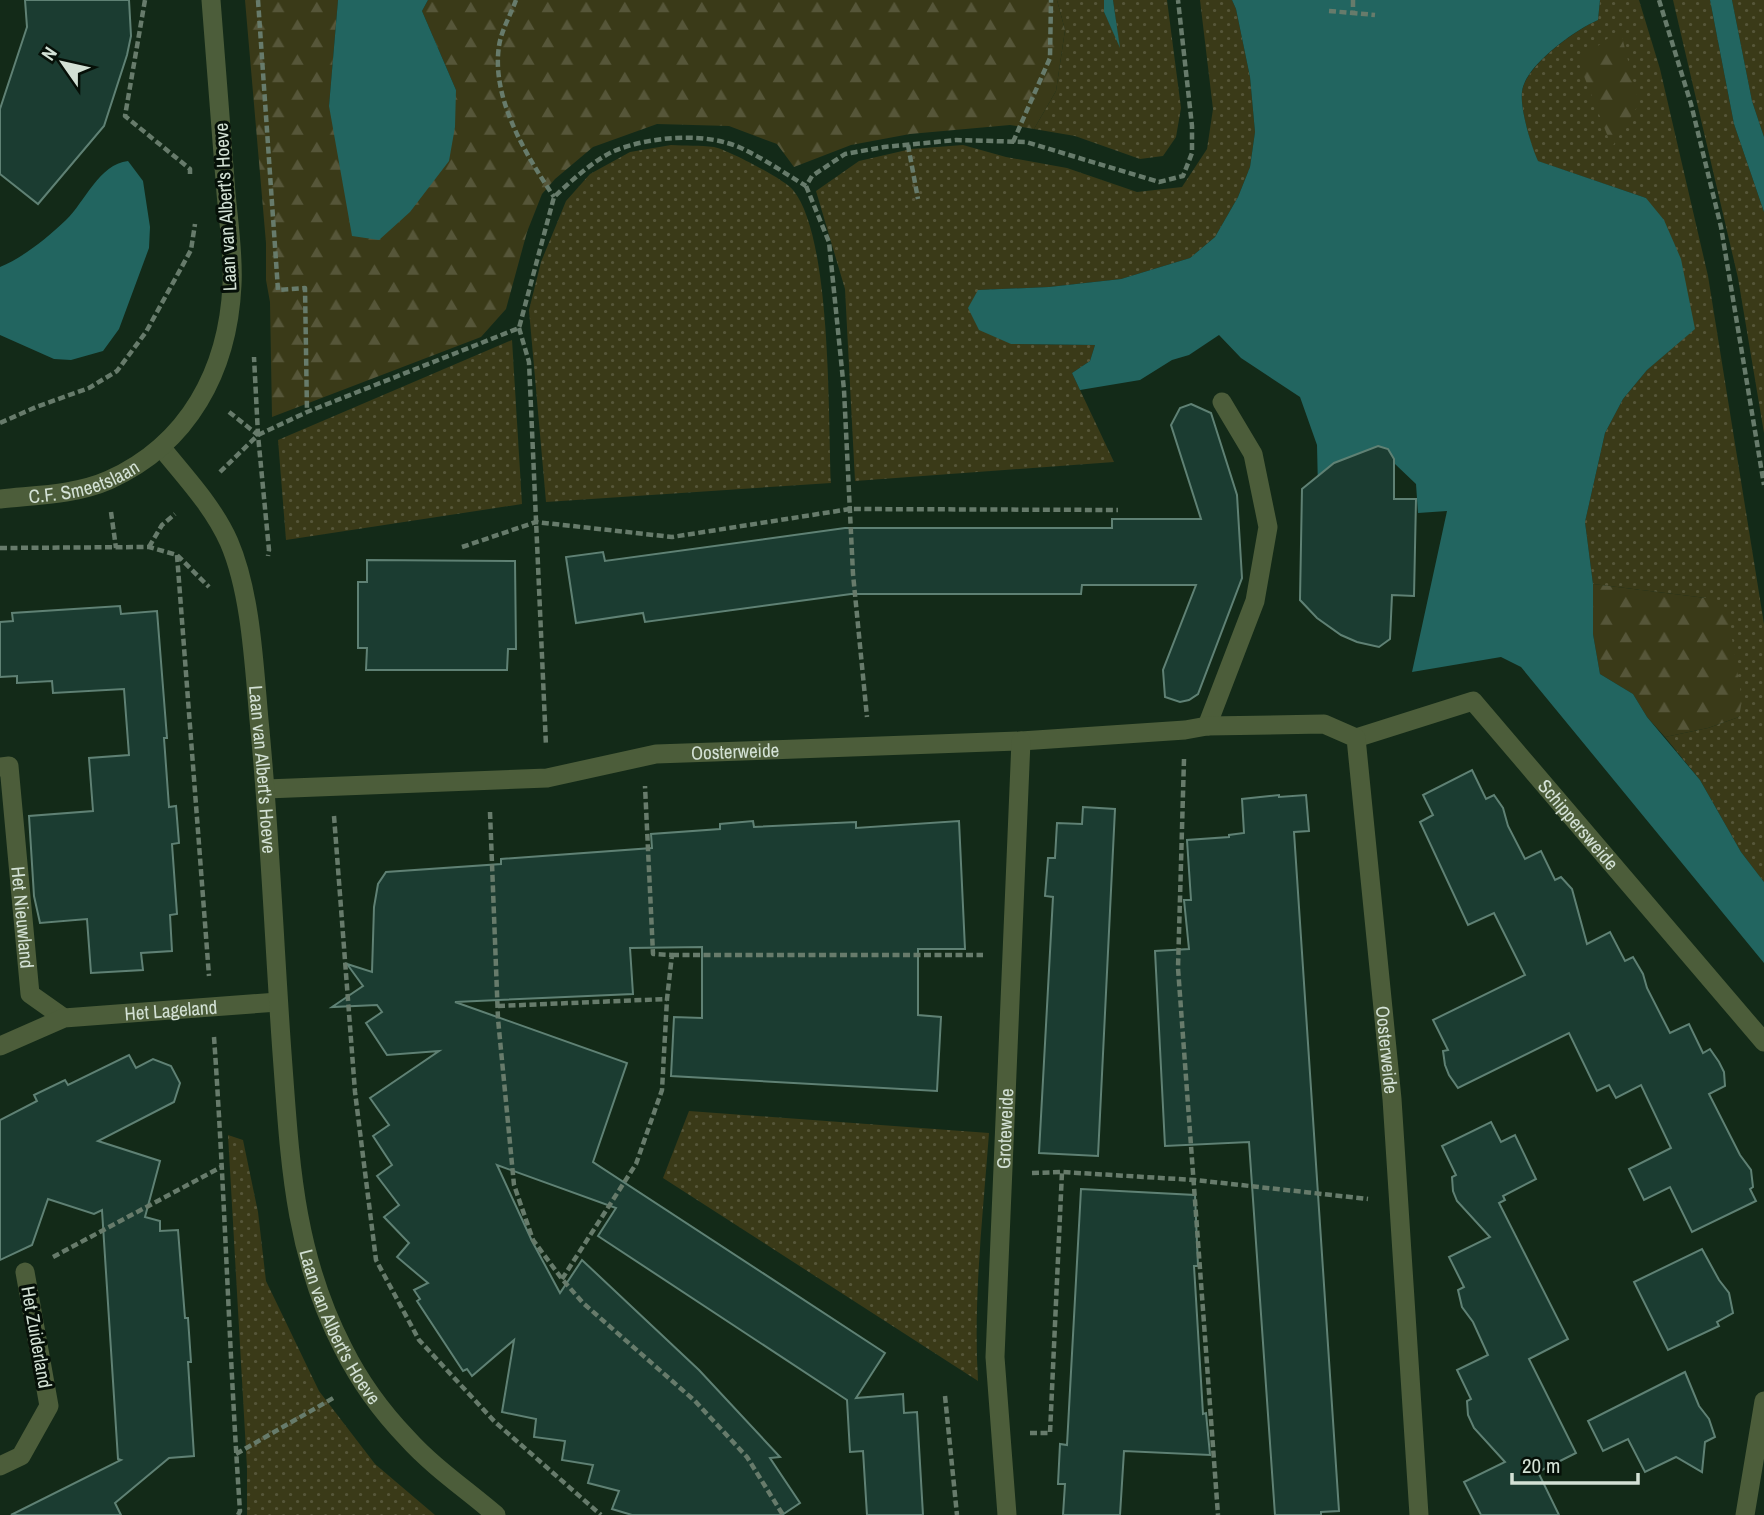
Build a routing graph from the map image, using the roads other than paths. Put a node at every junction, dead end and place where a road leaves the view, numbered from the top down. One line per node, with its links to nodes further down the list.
1 (211, 0): 3 (street, Laan van Albert's Hoeve)
2 (1222, 402): 5 (street)
3 (161, 447): 4 (street, C.F. Smeetslaan); 9 (street, Laan van Albert's Hoeve)
4 (0, 499)
5 (1207, 726): 6 (street, Oosterweide); 7 (street, Oosterweide)
6 (1356, 737): 12 (street, Schippersweide); 19 (street, Oosterweide)
7 (1021, 741): 9 (street, Oosterweide); 18 (street, Groteweide)
8 (0, 768): 11 (street, Het Nieuwland)
9 (266, 789): 10 (street, Laan van Albert's Hoeve)
10 (278, 1002): 11 (street, Het Lageland); 17 (street, Laan van Albert's Hoeve)
11 (64, 1018): 13 (street, Het Lageland)
12 (1764, 1042)
13 (0, 1046)
14 (25, 1272): 16 (street, Het Zuiderland)
15 (1764, 1401): 20 (street)
16 (0, 1466)
17 (496, 1515)
18 (1007, 1515)
19 (1419, 1515)
20 (1745, 1515)

